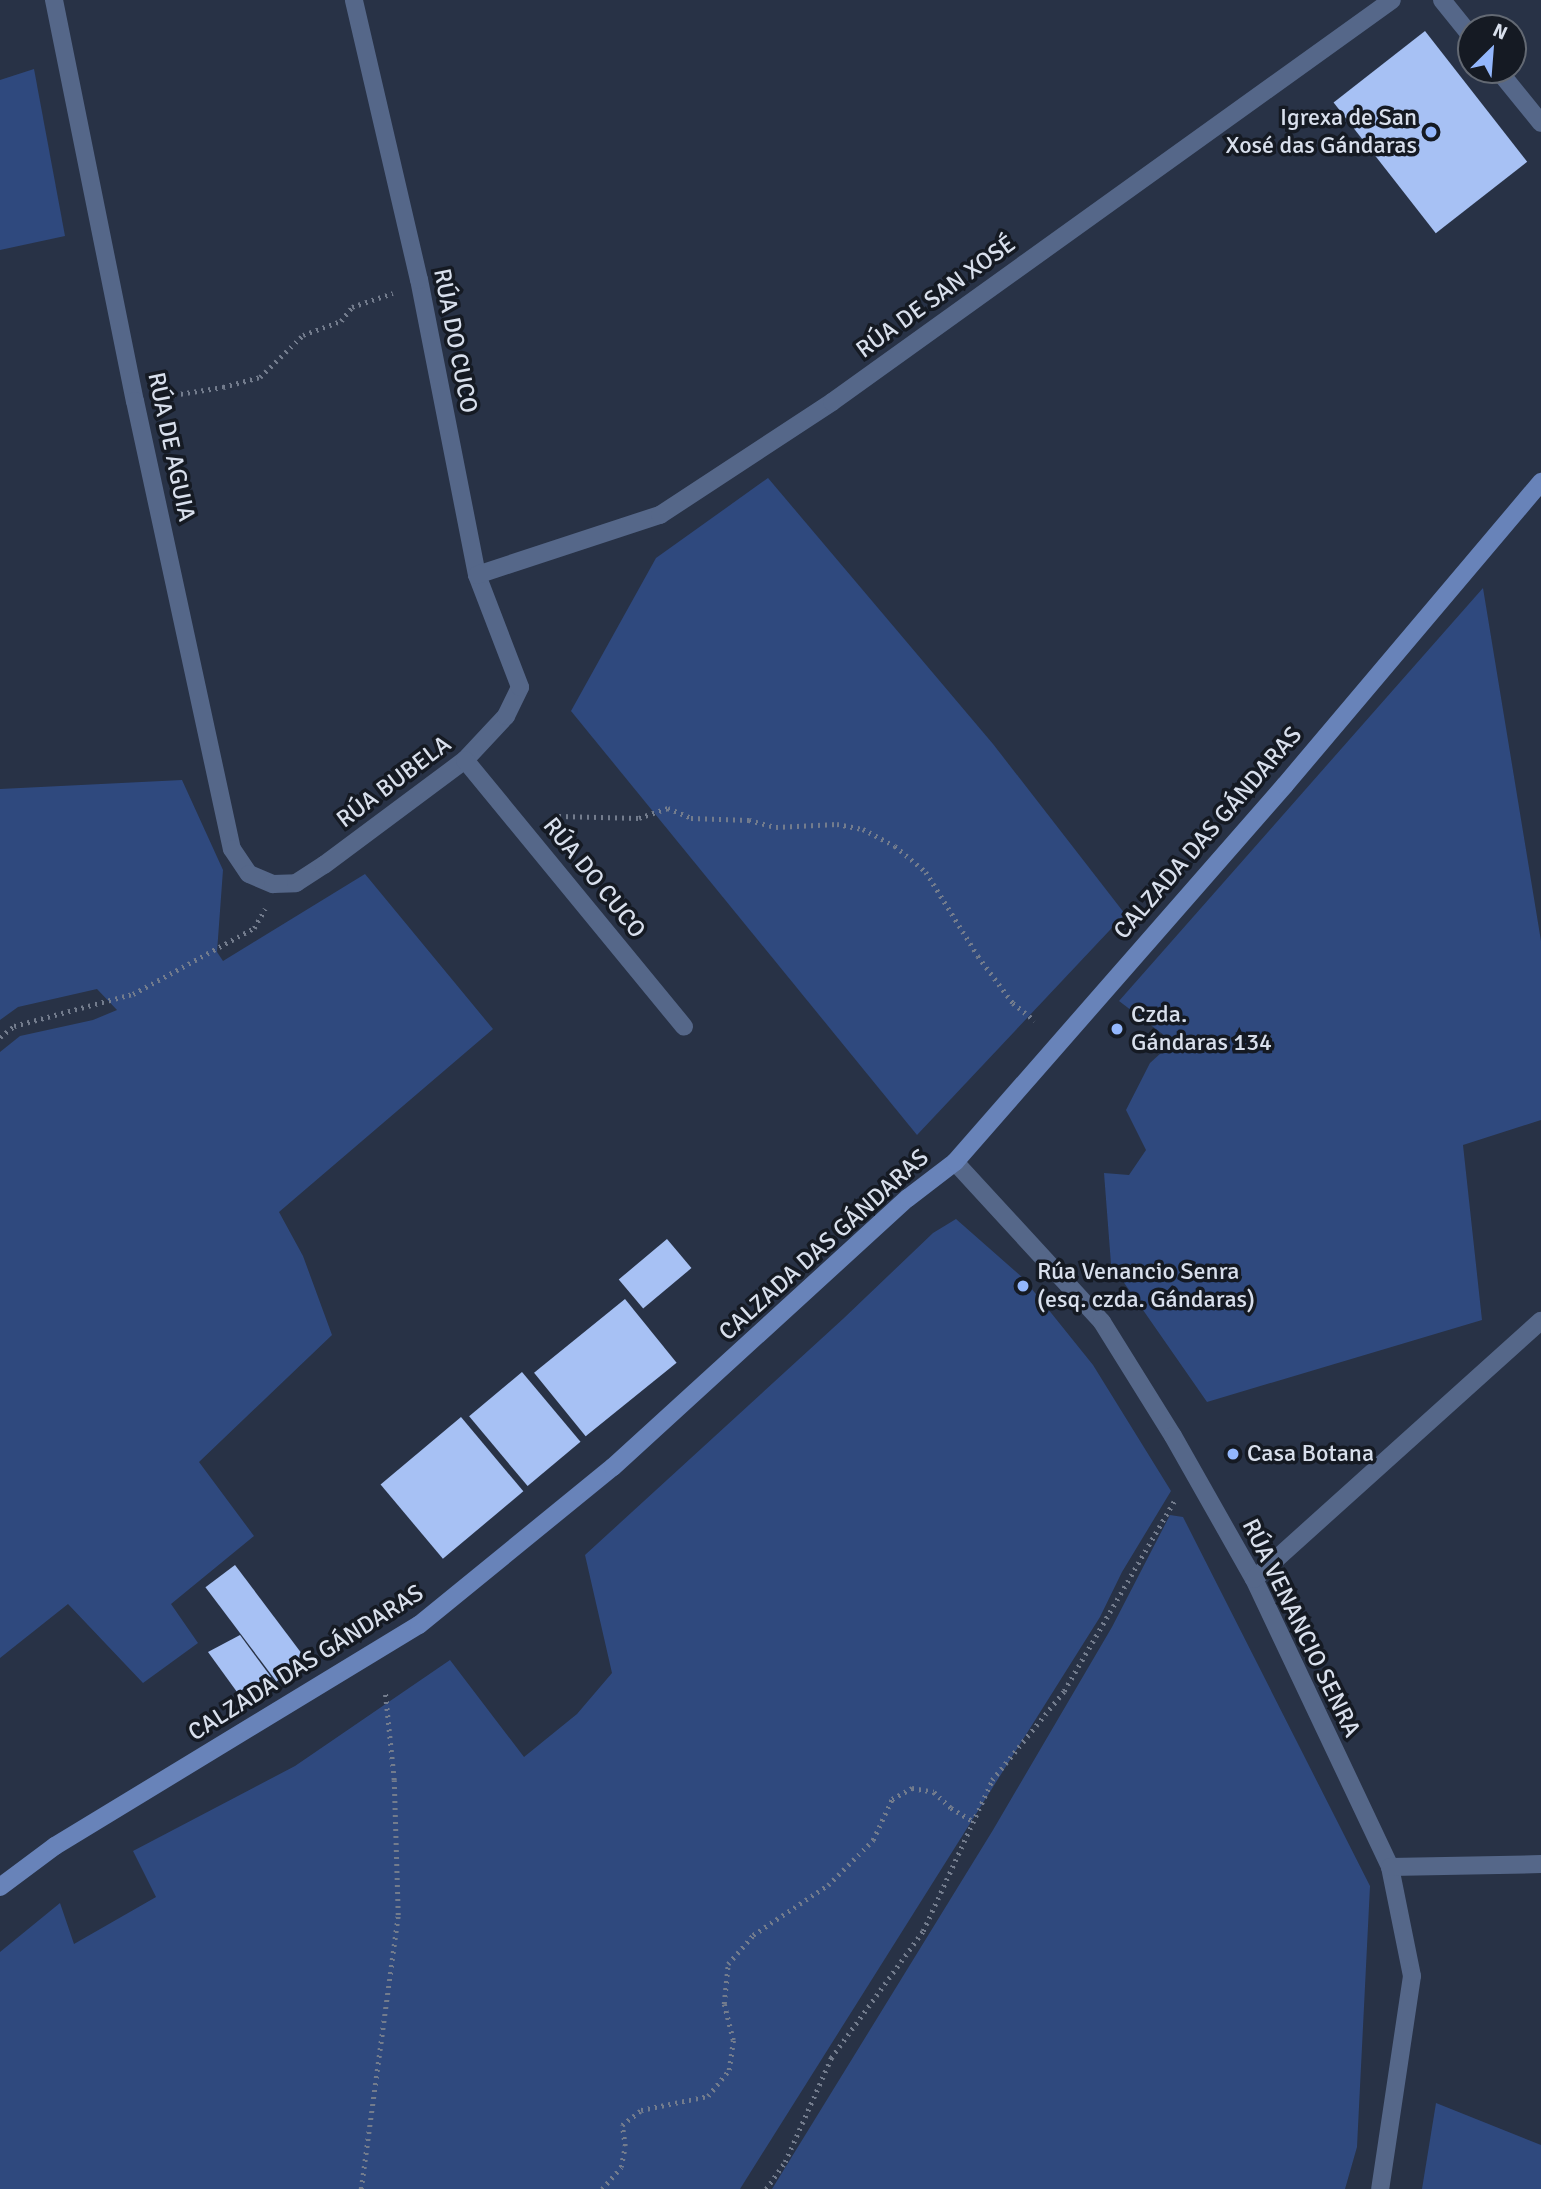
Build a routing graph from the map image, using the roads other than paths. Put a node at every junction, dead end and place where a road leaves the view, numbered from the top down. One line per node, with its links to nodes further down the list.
1 (54, 0): 12 (street, RÚA DE AGUIA)
2 (354, 0): 9 (street, RÚA DO CUCO)
3 (1392, 0): 9 (street, RÚA DE SAN XOSÉ)
4 (1442, 0): 5 (street)
5 (1457, 19)
6 (1509, 84): 7 (street)
7 (1541, 123)
8 (1541, 482): 14 (main road, CALZADA DAS GÁNDARAS)
9 (477, 575): 10 (street, RÚA DO CUCO)
10 (520, 687): 11 (street, RÚA BUBELA)
11 (466, 760): 12 (street, RÚA BUBELA); 13 (street, RÚA DO CUCO)
12 (273, 884)
13 (684, 1027)
14 (955, 1162): 16 (street, RÚA VENANCIO SENRA); 19 (main road, CALZADA DAS GÁNDARAS)
15 (1541, 1321): 16 (street)
16 (1254, 1579): 18 (street, RÚA VENANCIO SENRA)
17 (1541, 1864): 18 (street)
18 (1390, 1867): 20 (street, RÚA VENANCIO SENRA)
19 (0, 1887)
20 (1380, 2189)

